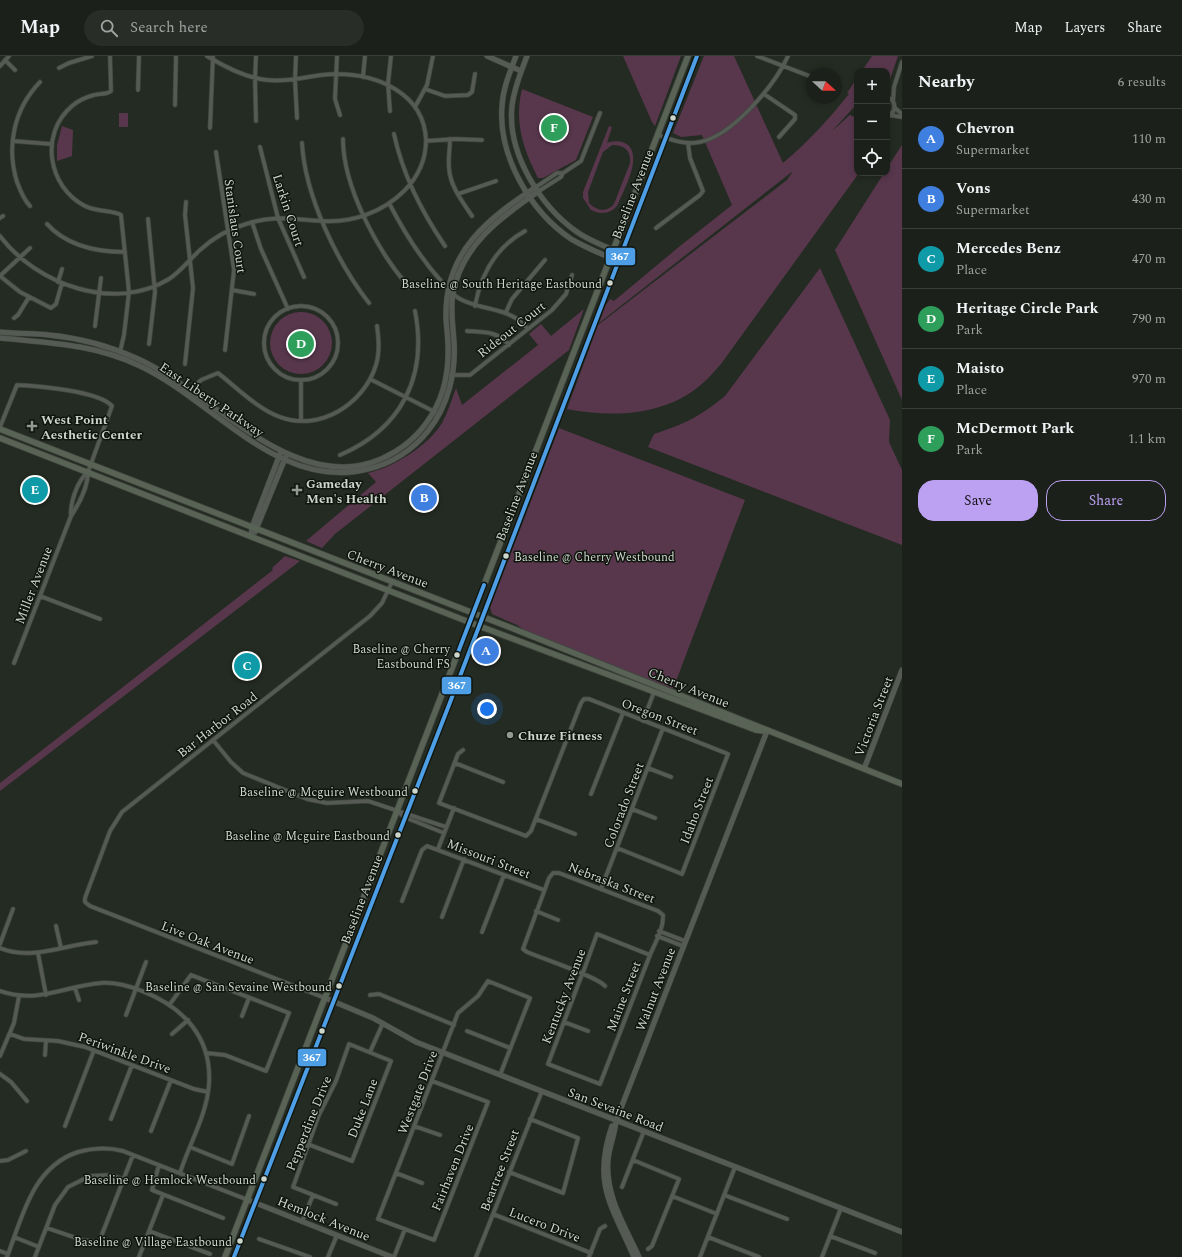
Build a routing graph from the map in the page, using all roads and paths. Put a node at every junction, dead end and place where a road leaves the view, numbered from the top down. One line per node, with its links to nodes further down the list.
1 (92, 56): 25 (street)
2 (110, 56): 66 (street)
3 (139, 56): 38 (street)
4 (176, 56): 43 (street)
5 (207, 56): 20 (street)
6 (256, 56): 32 (street)
7 (296, 56): 33 (street)
8 (337, 56): 28 (street)
9 (365, 56): 31 (street)
10 (391, 56): 35 (street)
11 (432, 56): 37 (street)
12 (487, 56): 24 (street)
13 (516, 56): 24 (street)
14 (527, 56): 27 (street)
15 (688, 56): 56 (main road, Baseline Avenue)
16 (697, 56): 58 (main road, Baseline Avenue)
17 (757, 56): 23 (street)
18 (788, 56): 23 (street)
19 (6, 58): 22 (street); 26 (street)
20 (213, 58): 32 (street); 54 (street)
21 (902, 62): 36 (street)
22 (0, 66)
23 (783, 66): 30 (street); 40 (street)
24 (512, 67): 27 (street); 73 (street)
25 (59, 68)
26 (15, 70)
27 (521, 71): 71 (street)
28 (335, 74): 31 (street); 33 (street); 49 (street)
29 (475, 74): 37 (street)
30 (806, 75)
31 (363, 77): 35 (street)
32 (255, 78): 33 (street); 53 (street)
33 (295, 80): 52 (street)
34 (40, 82): 62 (street)
35 (388, 84): 44 (street); 46 (street)
36 (894, 87): 39 (street); 42 (street)
37 (425, 89): 44 (street)
38 (138, 90)
39 (890, 93)
40 (764, 94): 57 (street); 65 (street)
41 (890, 99): 42 (street)
42 (893, 101): 45 (street)
43 (174, 105)
44 (415, 107): 63 (street)
45 (894, 108): 48 (street); 50 (street)
46 (390, 111)
47 (600, 113): 71 (street)
48 (890, 113)
49 (340, 115)
50 (902, 115): 51 (street)
51 (890, 116)
52 (297, 118)
53 (256, 121)
54 (210, 128)
55 (394, 134): 70 (street)
56 (658, 134): 58 (street); 90 (main road, Baseline Avenue)
57 (779, 137)
58 (666, 138): 65 (street); 92 (main road, Baseline Avenue)
59 (343, 139): 77 (street)
60 (450, 139): 61 (street); 63 (street); 72 (street)
61 (482, 140)
62 (13, 141): 66 (street); 76 (street)
63 (426, 141): 70 (street)
64 (302, 143): 81 (street)
65 (688, 143): 84 (street)
66 (52, 144): 91 (street)
67 (260, 147): 79 (street, Larkin Court)
68 (216, 152): 85 (street, Stanislaus Court)
69 (496, 180): 72 (street)
70 (410, 185): 75 (street); 88 (street)
71 (537, 189): 73 (street, East Liberty Parkway); 90 (street)
72 (458, 194): 78 (street)
73 (529, 194): 94 (street); 106 (street, East Liberty Parkway); 111 (street, East Liberty Parkway)
74 (186, 202): 95 (street)
75 (389, 203): 77 (street); 106 (street)
76 (30, 206)
77 (364, 215): 81 (street); 105 (street)
78 (472, 216)
79 (278, 218): 81 (street); 82 (street); 101 (street, Larkin Court)
80 (148, 219): 104 (street)
81 (322, 221): 113 (street)
82 (252, 222): 85 (street); 115 (street)
83 (47, 224): 91 (street)
84 (656, 228)
85 (228, 231): 95 (street); 107 (street, Stanislaus Court)
86 (525, 231): 114 (street)
87 (0, 236): 93 (street)
88 (445, 246)
89 (30, 248): 93 (street)
90 (614, 250): 92 (street); 94 (main road, Baseline Avenue)
91 (125, 252): 109 (street)
92 (621, 253): 97 (main road, Baseline Avenue)
93 (21, 258): 100 (street); 103 (street)
94 (610, 258): 97 (street); 151 (main road, Baseline Avenue)
95 (190, 260): 104 (street); 129 (street)
96 (545, 260): 117 (street)
97 (618, 261): 152 (main road, Baseline Avenue)
98 (62, 269): 103 (street)
99 (572, 275): 121 (street, Rideout Court)
100 (0, 276): 112 (street)
101 (304, 277)
102 (101, 278): 108 (street)
103 (60, 282): 108 (street); 112 (street)
104 (154, 286): 109 (street); 125 (street)
105 (409, 288)
106 (448, 289): 111 (street); 130 (street, East Liberty Parkway)
107 (232, 290): 110 (street); 127 (street, Stanislaus Court)
108 (100, 292): 109 (street); 119 (street)
109 (129, 292): 128 (street)
110 (254, 294)
111 (453, 294): 114 (street); 131 (street, East Liberty Parkway)
112 (29, 297): 118 (street)
113 (369, 303)
114 (475, 306): 117 (street)
115 (288, 309): 133 (street); 133 (street)
116 (415, 311): 135 (street)
117 (506, 312): 121 (street)
118 (14, 318)
119 (95, 326)
120 (377, 326): 132 (street)
121 (528, 329): 126 (street, Rideout Court)
122 (467, 331): 126 (street)
123 (0, 332): 128 (street, East Liberty Parkway)
124 (0, 338): 128 (street, East Liberty Parkway)
125 (149, 344)
126 (509, 345): 131 (street, Rideout Court)
127 (225, 350)
128 (119, 354): 134 (street, East Liberty Parkway)
129 (185, 364)
130 (446, 374): 131 (street, Rideout Court); 136 (street, East Liberty Parkway)
131 (452, 375): 136 (street, East Liberty Parkway)
132 (370, 379): 135 (street); 137 (street)
133 (301, 381): 137 (street)
134 (189, 392): 137 (street); 140 (street, East Liberty Parkway); 142 (street, East Liberty Parkway)
135 (406, 397): 136 (street); 141 (street)
136 (436, 413): 143 (street, East Liberty Parkway)
137 (301, 421)
138 (0, 428): 144 (main road, Cherry Avenue); 144 (street, Miller Avenue)
139 (0, 438): 145 (main road, Cherry Avenue)
140 (282, 450): 142 (street); 143 (street, East Liberty Parkway)
141 (340, 455)
142 (279, 456): 143 (street, East Liberty Parkway); 146 (street)
143 (286, 456): 146 (street)
144 (91, 464): 145 (street, Miller Avenue); 146 (main road, Cherry Avenue)
145 (88, 472): 147 (main road, Cherry Avenue); 150 (street, Miller Avenue)
146 (254, 528): 147 (street); 148 (main road, Cherry Avenue)
147 (251, 536): 149 (main road, Cherry Avenue)
148 (392, 582): 149 (street, Bar Harbor Road); 151 (main road, Cherry Avenue)
149 (388, 590): 154 (main road, Cherry Avenue); 163 (street, Bar Harbor Road)
150 (40, 596): 153 (street); 156 (street, Miller Avenue)
151 (472, 613): 152 (main road, Cherry Avenue); 154 (main road, Baseline Avenue)
152 (482, 617): 155 (main road, Baseline Avenue); 162 (main road, Cherry Avenue)
153 (100, 619)
154 (469, 622): 155 (main road, Cherry Avenue); 175 (main road, Baseline Avenue)
155 (479, 626): 158 (main road, Cherry Avenue); 176 (main road, Baseline Avenue)
156 (14, 663)
157 (902, 670): 168 (street, Victoria Street)
158 (654, 692): 160 (street); 162 (main road, Cherry Avenue)
159 (623, 713): 160 (street, Oregon Street); 172 (street); 178 (street, Oregon Street)
160 (643, 721): 161 (street, Oregon Street)
161 (663, 728): 165 (street, Oregon Street); 167 (street, Colorado Street)
162 (767, 731): 168 (main road, Cherry Avenue); 201 (street, Walnut Avenue)
163 (213, 740): 175 (street); 189 (street, Bar Harbor Road)
164 (463, 750): 166 (street)
165 (728, 754): 182 (street, Idaho Street)
166 (455, 763): 170 (street); 173 (street)
167 (648, 768): 169 (street); 174 (street, Colorado Street)
168 (864, 769): 171 (main road, Cherry Avenue)
169 (671, 777)
170 (503, 782)
171 (902, 784)
172 (592, 794)
173 (454, 808): 178 (street); 179 (street)
174 (632, 809): 177 (street); 182 (street, Colorado Street)
175 (397, 811): 176 (street); 216 (main road, Baseline Avenue)
176 (405, 815): 179 (street); 180 (street); 218 (main road, Baseline Avenue)
177 (655, 818)
178 (536, 819): 181 (street)
179 (446, 827): 180 (street)
180 (444, 833): 183 (street)
181 (575, 834)
182 (617, 848): 186 (street, Colorado Street)
183 (438, 849): 184 (street, Missouri Street); 188 (street, Missouri Street)
184 (464, 859): 185 (street, Missouri Street); 193 (street)
185 (504, 875): 187 (street, Missouri Street); 197 (street)
186 (601, 889): 187 (street, Nebraska Street); 192 (street, Nebraska Street)
187 (544, 890): 191 (street)
188 (402, 901)
189 (85, 902): 216 (street, Live Oak Avenue)
190 (13, 909): 200 (street)
191 (536, 911): 194 (street); 207 (street)
192 (663, 915): 196 (street, Maine Street)
193 (442, 917)
194 (558, 920)
195 (56, 926): 203 (street)
196 (659, 931): 198 (street, Maine Street); 201 (street)
197 (482, 932)
198 (657, 936): 201 (street); 205 (street, Maine Street)
199 (96, 942): 203 (street)
200 (0, 944)
201 (684, 944): 250 (street, Walnut Avenue)
202 (0, 948): 204 (street)
203 (61, 948): 204 (street)
204 (38, 953): 212 (street)
205 (650, 955): 207 (street, Kentucky Avenue); 238 (street, Maine Street)
206 (146, 962): 210 (street)
207 (582, 974): 208 (street); 223 (street, Kentucky Avenue)
208 (605, 986)
209 (75, 988): 210 (street); 212 (street); 217 (street)
210 (136, 989): 219 (street); 220 (street)
211 (0, 991): 214 (street)
212 (46, 995): 214 (street)
213 (370, 995): 225 (street)
214 (19, 996): 228 (street)
215 (248, 998): 219 (street); 221 (street); 235 (street)
216 (325, 998): 218 (street, San Sevaine Road); 274 (main road, Baseline Avenue)
217 (79, 1000)
218 (333, 1001): 224 (street, San Sevaine Road); 275 (main road, Baseline Avenue)
219 (170, 1004): 222 (street)
220 (126, 1015)
221 (242, 1016)
222 (188, 1020): 229 (street); 235 (street)
223 (564, 1022): 227 (street); 238 (street, Kentucky Avenue)
224 (383, 1023): 233 (street); 234 (street, San Sevaine Road)
225 (454, 1025): 231 (street, Westgate Drive); 234 (street, Westgate Drive)
226 (467, 1031): 231 (street)
227 (588, 1031)
228 (10, 1034): 230 (street, Periwinkle Drive); 237 (street)
229 (172, 1034)
230 (46, 1041): 232 (street, Periwinkle Drive); 236 (street)
231 (510, 1048): 241 (street)
232 (94, 1050): 239 (street, Periwinkle Drive); 251 (street)
233 (370, 1052): 256 (street, Pepperdine Drive); 256 (street, Duke Lane)
234 (443, 1053): 241 (street, San Sevaine Road); 243 (street, Westgate Drive)
235 (206, 1054): 245 (street)
236 (46, 1055)
237 (0, 1056)
238 (548, 1064)
239 (132, 1065): 242 (street, Periwinkle Drive); 248 (street)
240 (0, 1074): 246 (street)
241 (500, 1075): 244 (street, San Sevaine Road)
242 (171, 1080): 245 (street, Periwinkle Drive); 253 (street)
243 (432, 1081): 252 (street, Westgate Drive); 285 (street, Fairhaven Drive)
244 (542, 1091): 249 (street, Beartree Street); 250 (street, San Sevaine Road)
245 (208, 1092): 257 (street)
246 (27, 1101)
247 (250, 1116): 257 (street)
248 (111, 1119)
249 (530, 1119): 264 (street, Beartree Street); 264 (street)
250 (616, 1120): 254 (street, San Sevaine Road); 309 (street); 310 (street, Walnut Avenue)
251 (65, 1126)
252 (414, 1126): 255 (street); 266 (street, Westgate Drive)
253 (151, 1131)
254 (644, 1131): 260 (street); 263 (street, San Sevaine Road)
255 (440, 1135)
256 (310, 1145): 271 (street, Pepperdine Drive)
257 (190, 1147): 265 (street)
258 (26, 1151): 261 (street)
259 (133, 1155): 262 (street); 267 (street); 290 (street)
260 (633, 1160): 269 (street); 273 (street)
261 (0, 1161)
262 (159, 1165): 265 (street); 270 (street)
263 (734, 1167): 272 (street); 277 (street, San Sevaine Road)
264 (509, 1172): 278 (street, Beartree Street)
265 (180, 1173): 274 (street)
266 (396, 1173): 268 (street); 285 (street, Westgate Drive)
267 (123, 1179): 284 (street); 284 (street)
268 (422, 1183)
269 (622, 1187)
270 (163, 1195): 280 (street); 286 (street)
271 (313, 1195): 276 (street); 282 (street)
272 (724, 1195): 279 (street); 281 (street)
273 (672, 1196): 279 (street); 294 (street)
274 (248, 1200): 275 (street, Hemlock Avenue); 303 (main road, Baseline Avenue)
275 (255, 1202): 282 (street, Hemlock Avenue); 304 (main road, Baseline Avenue)
276 (336, 1204)
277 (841, 1208): 287 (street, San Sevaine Road); 289 (street)
278 (493, 1214): 300 (street, Lucero Drive); 308 (street, Beartree Street)
279 (717, 1214): 291 (street)
280 (223, 1218)
281 (787, 1219)
282 (302, 1222): 288 (street, Hemlock Avenue)
283 (605, 1226): 300 (street)
284 (47, 1228): 293 (street)
285 (405, 1229): 307 (street)
286 (149, 1231): 297 (street); 302 (street)
287 (902, 1232)
288 (337, 1235): 306 (street); 307 (street, Hemlock Avenue)
289 (830, 1236): 296 (street); 313 (street)
290 (14, 1237): 293 (street); 298 (street)
291 (708, 1237): 311 (street); 312 (street)
292 (259, 1239): 299 (street)
293 (39, 1247): 301 (street)
294 (648, 1249)
295 (0, 1251): 298 (street)
296 (874, 1253)
297 (210, 1254)
298 (7, 1255)
299 (300, 1255): 305 (street)
300 (590, 1255)
301 (35, 1257)
302 (139, 1257)
303 (225, 1257)
304 (234, 1257)
305 (310, 1257)
306 (328, 1257)
307 (393, 1257)
308 (476, 1257)
309 (634, 1257)
310 (639, 1257)
311 (700, 1257)
312 (759, 1257)
313 (822, 1257)

